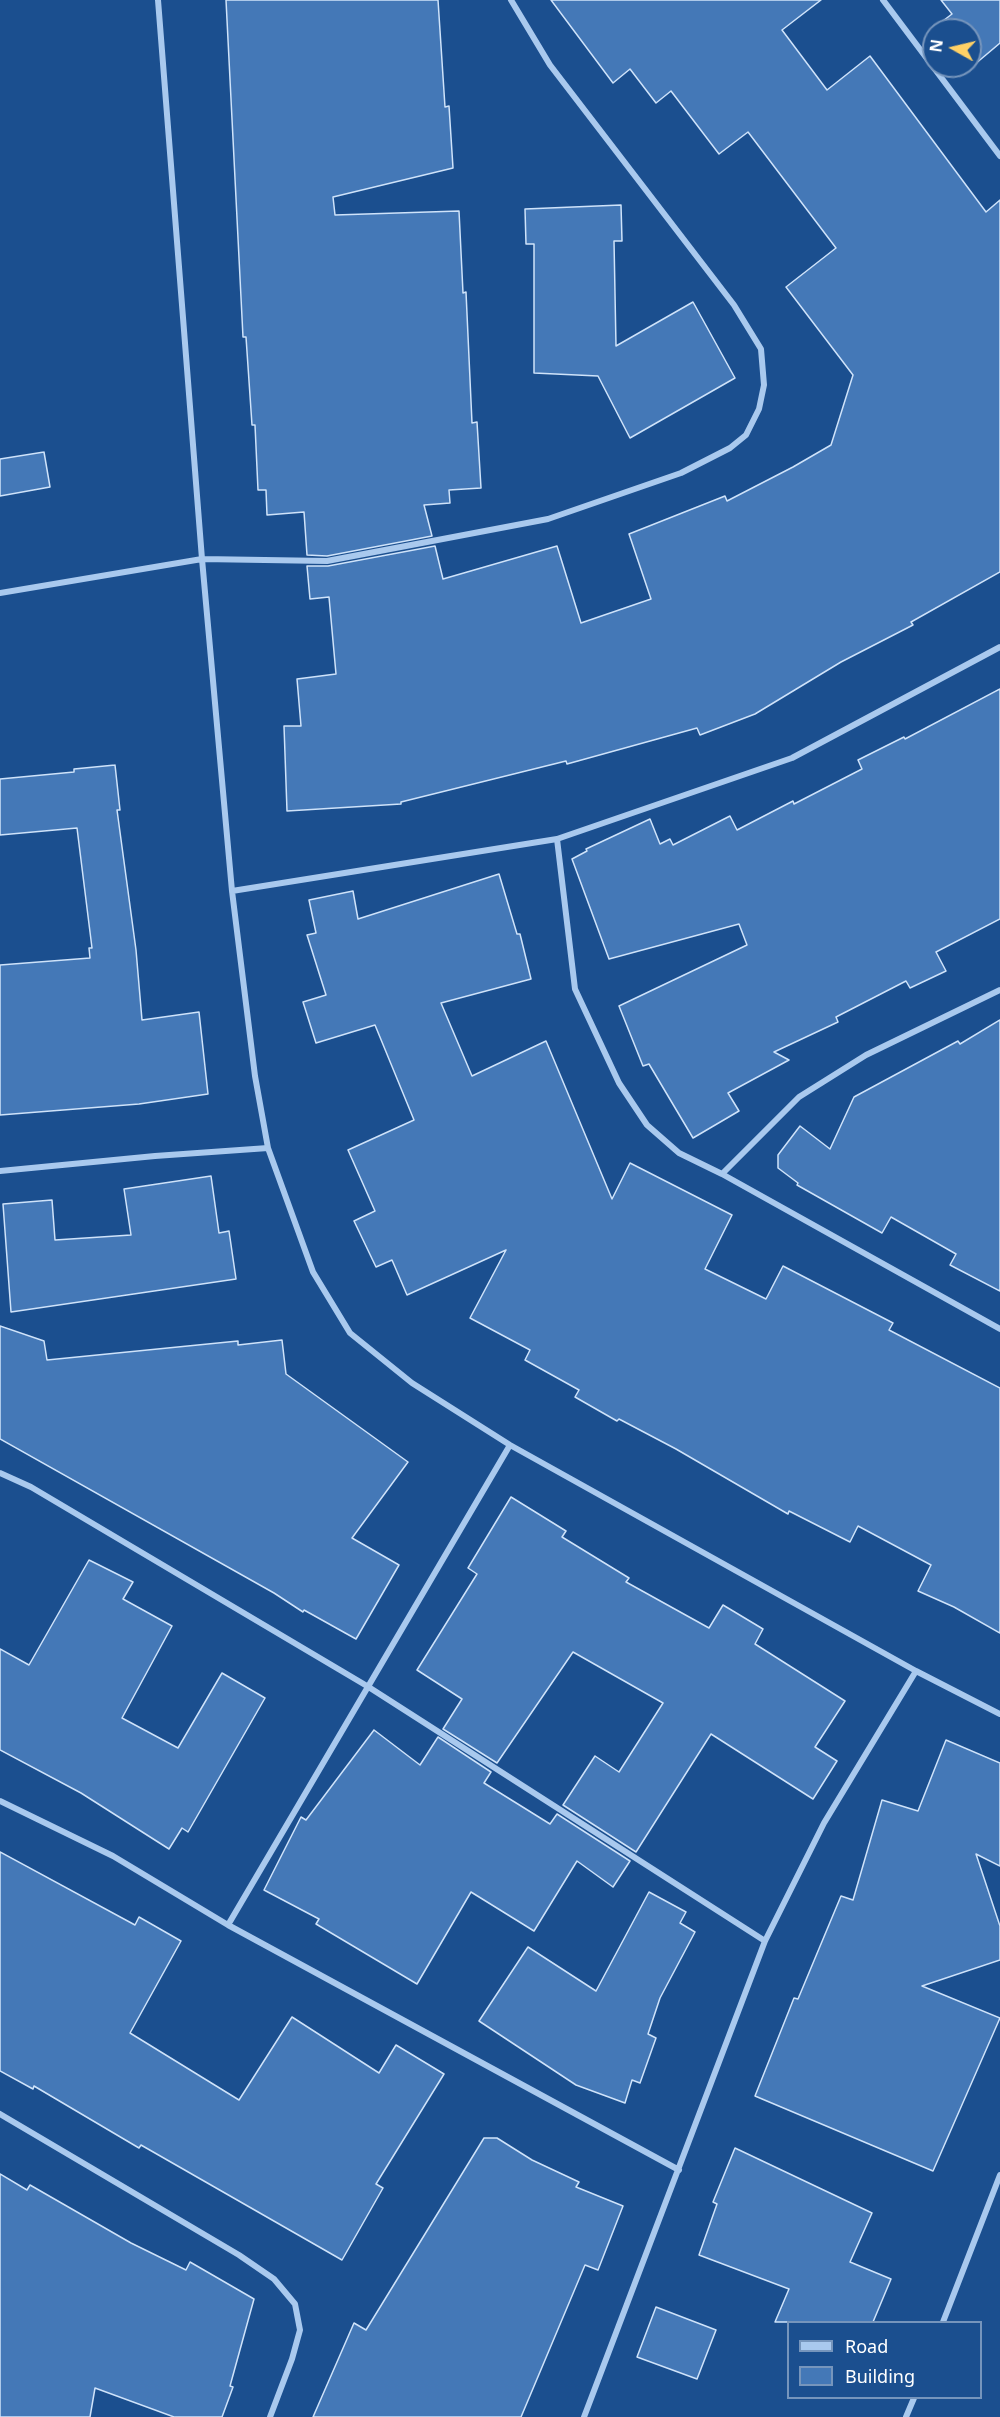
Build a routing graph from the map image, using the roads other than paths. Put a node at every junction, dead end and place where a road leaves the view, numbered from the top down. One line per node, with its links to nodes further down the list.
1 (158, 0): 5 (street)
2 (511, 0): 5 (street)
3 (883, 0): 4 (street)
4 (1000, 156)
5 (202, 559): 6 (street); 9 (street)
6 (0, 593)
7 (1000, 647): 8 (street)
8 (557, 839): 9 (street); 13 (street)
9 (232, 891): 11 (street)
10 (1000, 990): 13 (street)
11 (268, 1148): 12 (street); 15 (street)
12 (0, 1171)
13 (722, 1174): 14 (street)
14 (1000, 1329)
15 (510, 1445): 17 (street); 18 (street)
16 (0, 1473): 18 (street)
17 (916, 1671): 19 (street); 22 (street)
18 (367, 1686): 21 (street); 22 (street)
19 (1000, 1714)
20 (0, 1801): 21 (street)
21 (228, 1925): 24 (street)
22 (765, 1941): 24 (street)
23 (0, 2114): 28 (street)
24 (680, 2170): 29 (street)
25 (1000, 2175): 26 (street)
26 (943, 2321)
27 (913, 2399): 30 (street)
28 (270, 2417)
29 (584, 2417)
30 (906, 2417)

